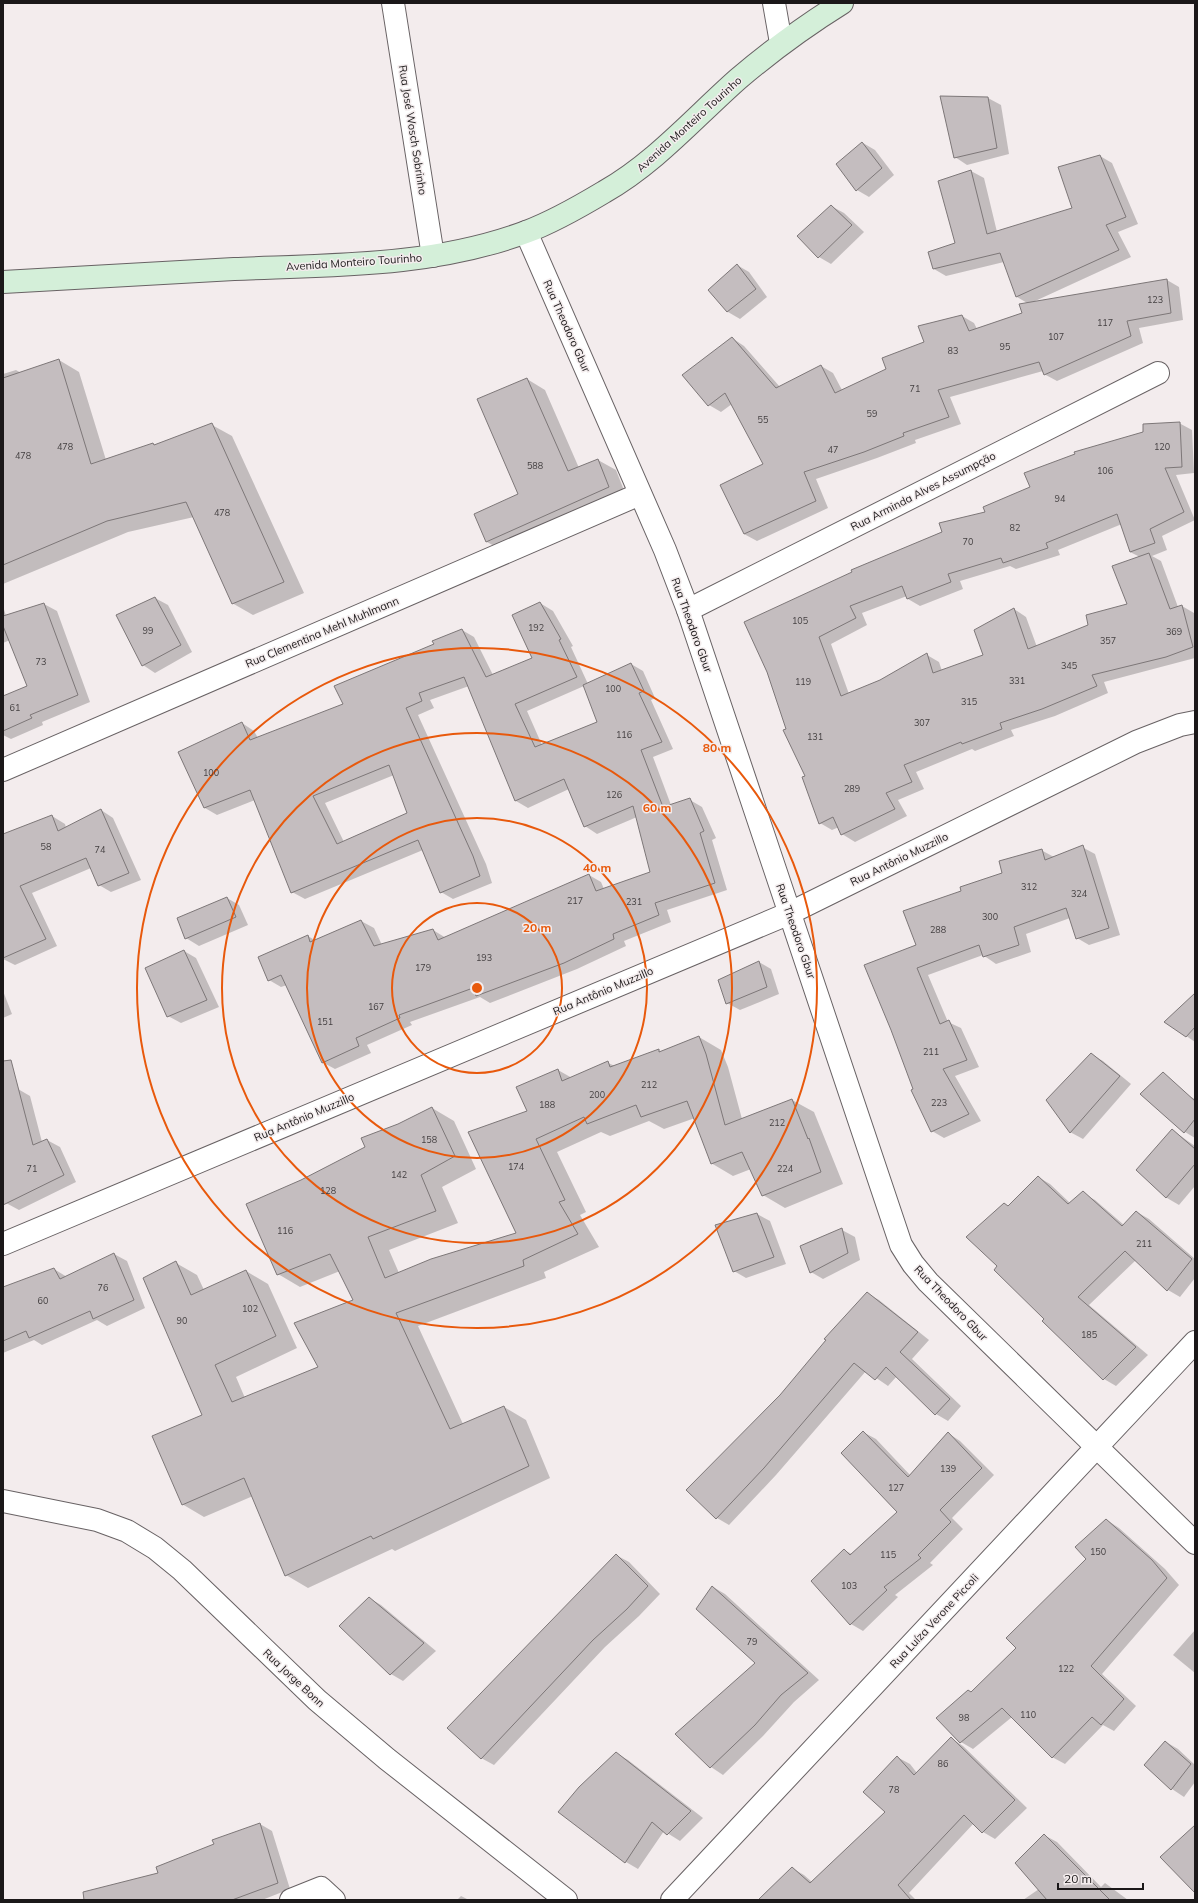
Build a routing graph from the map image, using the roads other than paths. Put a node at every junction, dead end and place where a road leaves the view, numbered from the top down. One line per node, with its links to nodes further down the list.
1 (393, 3): 6 (street, Rua José Wosch Sobrinho)
2 (774, 3): 4 (street)
3 (842, 3): 4 (main road, Avenida Monteiro Tourinho)
4 (781, 43): 5 (main road, Avenida Monteiro Tourinho)
5 (526, 232): 6 (main road, Avenida Monteiro Tourinho); 9 (street, Rua Theodoro Gbur)
6 (433, 256): 7 (main road, Avenida Monteiro Tourinho)
7 (3, 282)
8 (1158, 373): 10 (street, Rua Arminda Alves Assumpção)
9 (640, 494): 10 (street, Rua Theodoro Gbur); 12 (street, Rua Clementina Mehl Muhlmann)
10 (688, 610): 13 (street, Rua Theodoro Gbur)
11 (1195, 722): 13 (street, Rua Antônio Muzzillo)
12 (3, 770)
13 (790, 913): 14 (street, Rua Antônio Muzzillo); 16 (street, Rua Theodoro Gbur)
14 (3, 1244)
15 (1195, 1342): 16 (street, Rua Luíza Verone Piccoli)
16 (1097, 1447): 18 (street, Rua Theodoro Gbur); 22 (street, Rua Luíza Verone Piccoli)
17 (3, 1501): 21 (street, Rua Jorge Bonn)
18 (1195, 1543)
19 (291, 1900): 20 (street)
20 (334, 1900)
21 (566, 1900)
22 (672, 1900)

